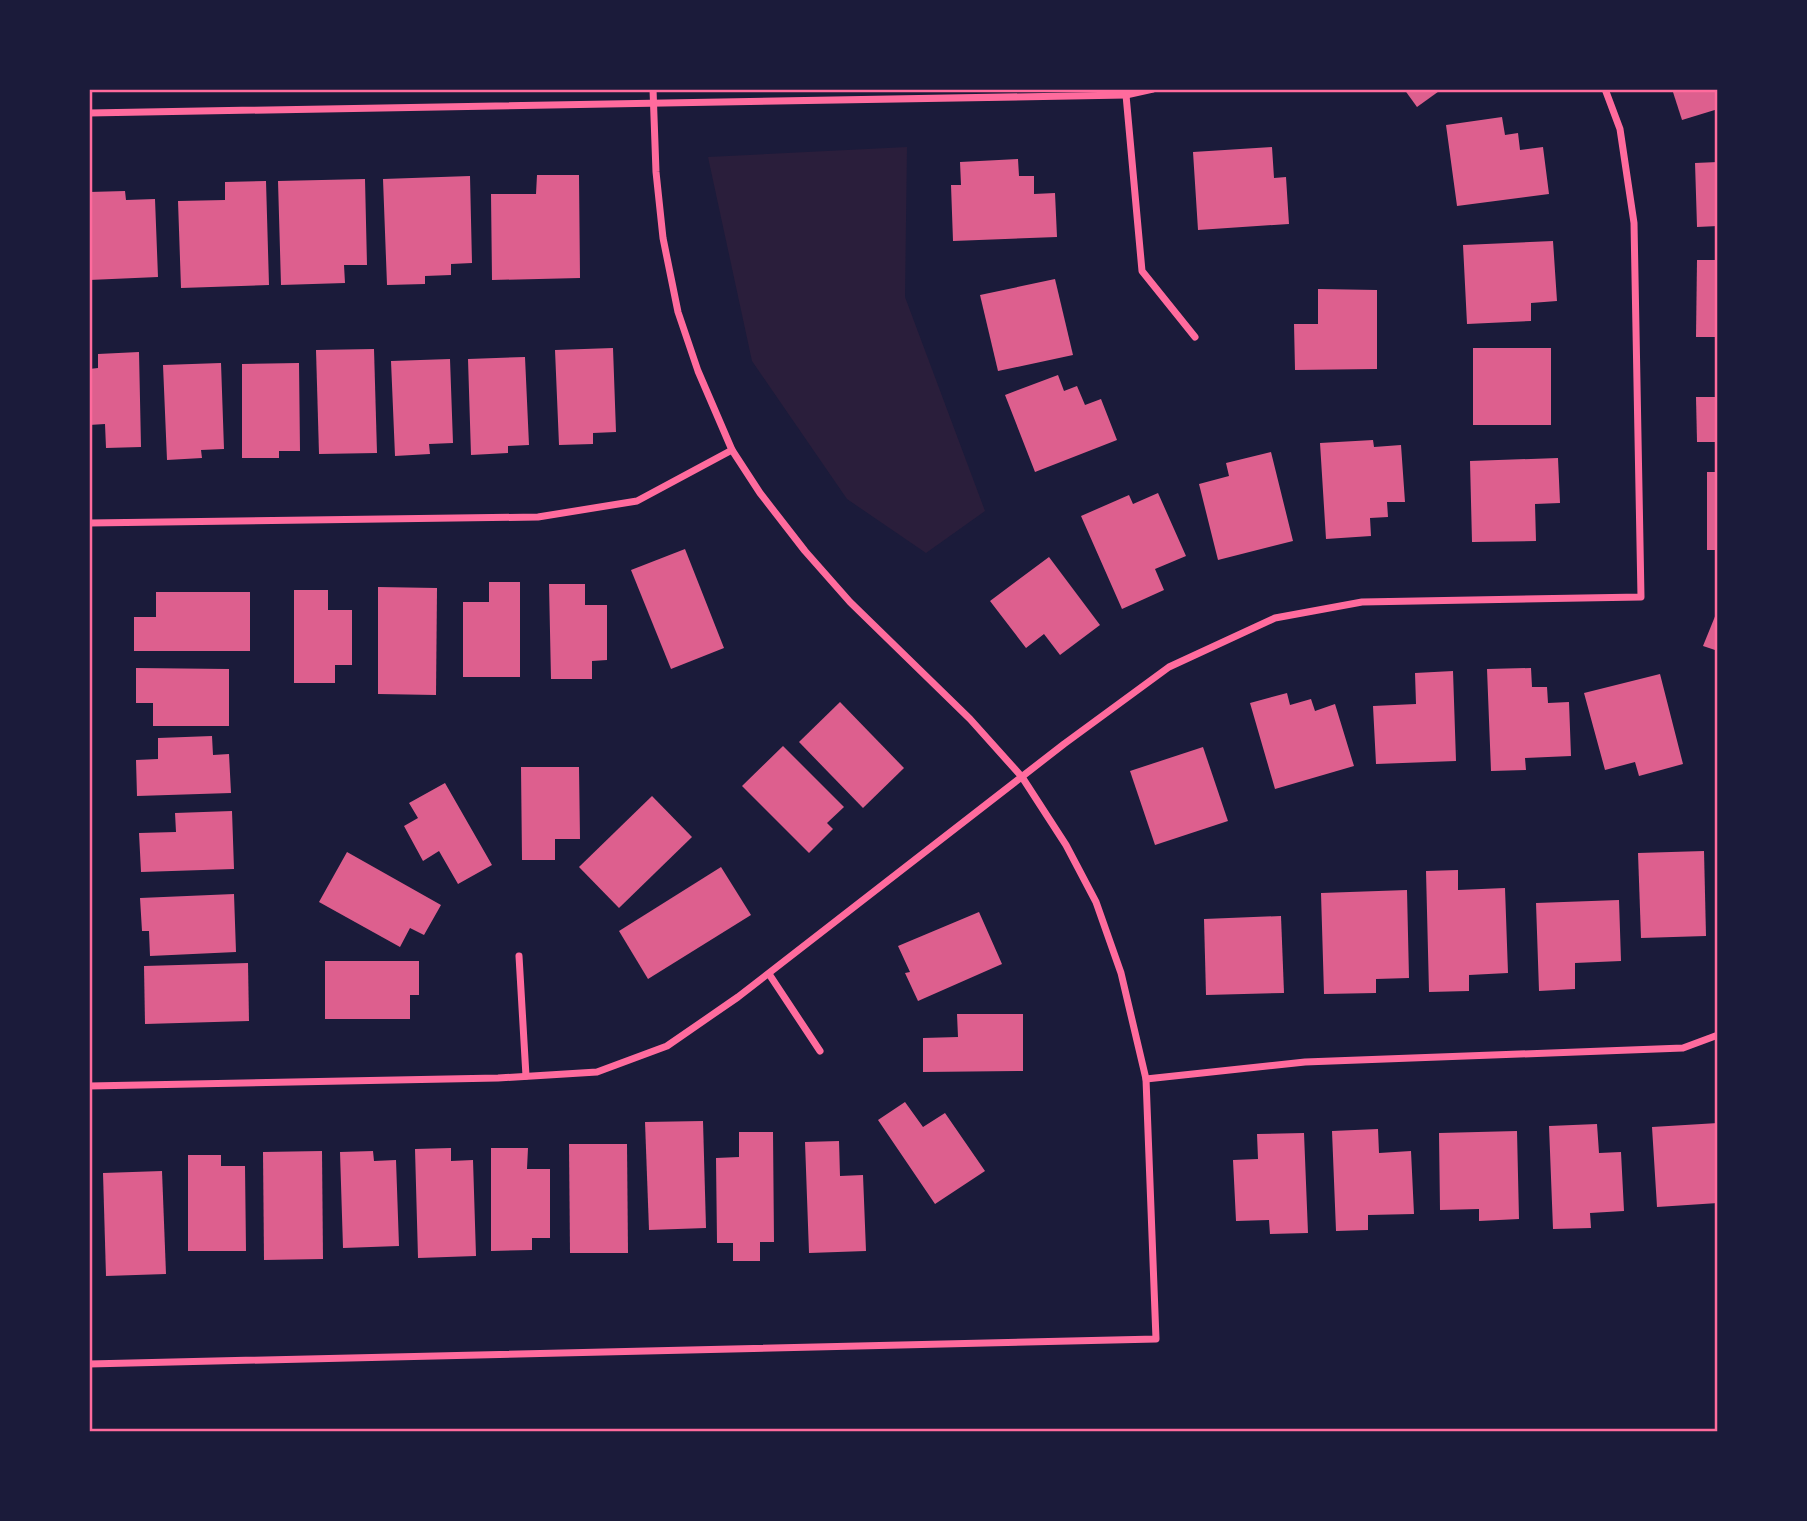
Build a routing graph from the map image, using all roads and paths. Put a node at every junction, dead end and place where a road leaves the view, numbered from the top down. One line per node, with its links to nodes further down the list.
1 (653, 89): 5 (street)
2 (1153, 89): 4 (street)
3 (1605, 89): 10 (street)
4 (1126, 95): 5 (street); 7 (street)
5 (653, 105): 6 (street); 8 (street)
6 (89, 113)
7 (1195, 337)
8 (732, 450): 9 (street); 10 (street)
9 (89, 523)
10 (1022, 777): 12 (street); 16 (street)
11 (519, 956): 15 (street)
12 (769, 974): 14 (street); 15 (street)
13 (1718, 1035): 16 (street)
14 (820, 1051)
15 (526, 1076): 17 (street)
16 (1146, 1079): 18 (street)
17 (89, 1086)
18 (89, 1364)

